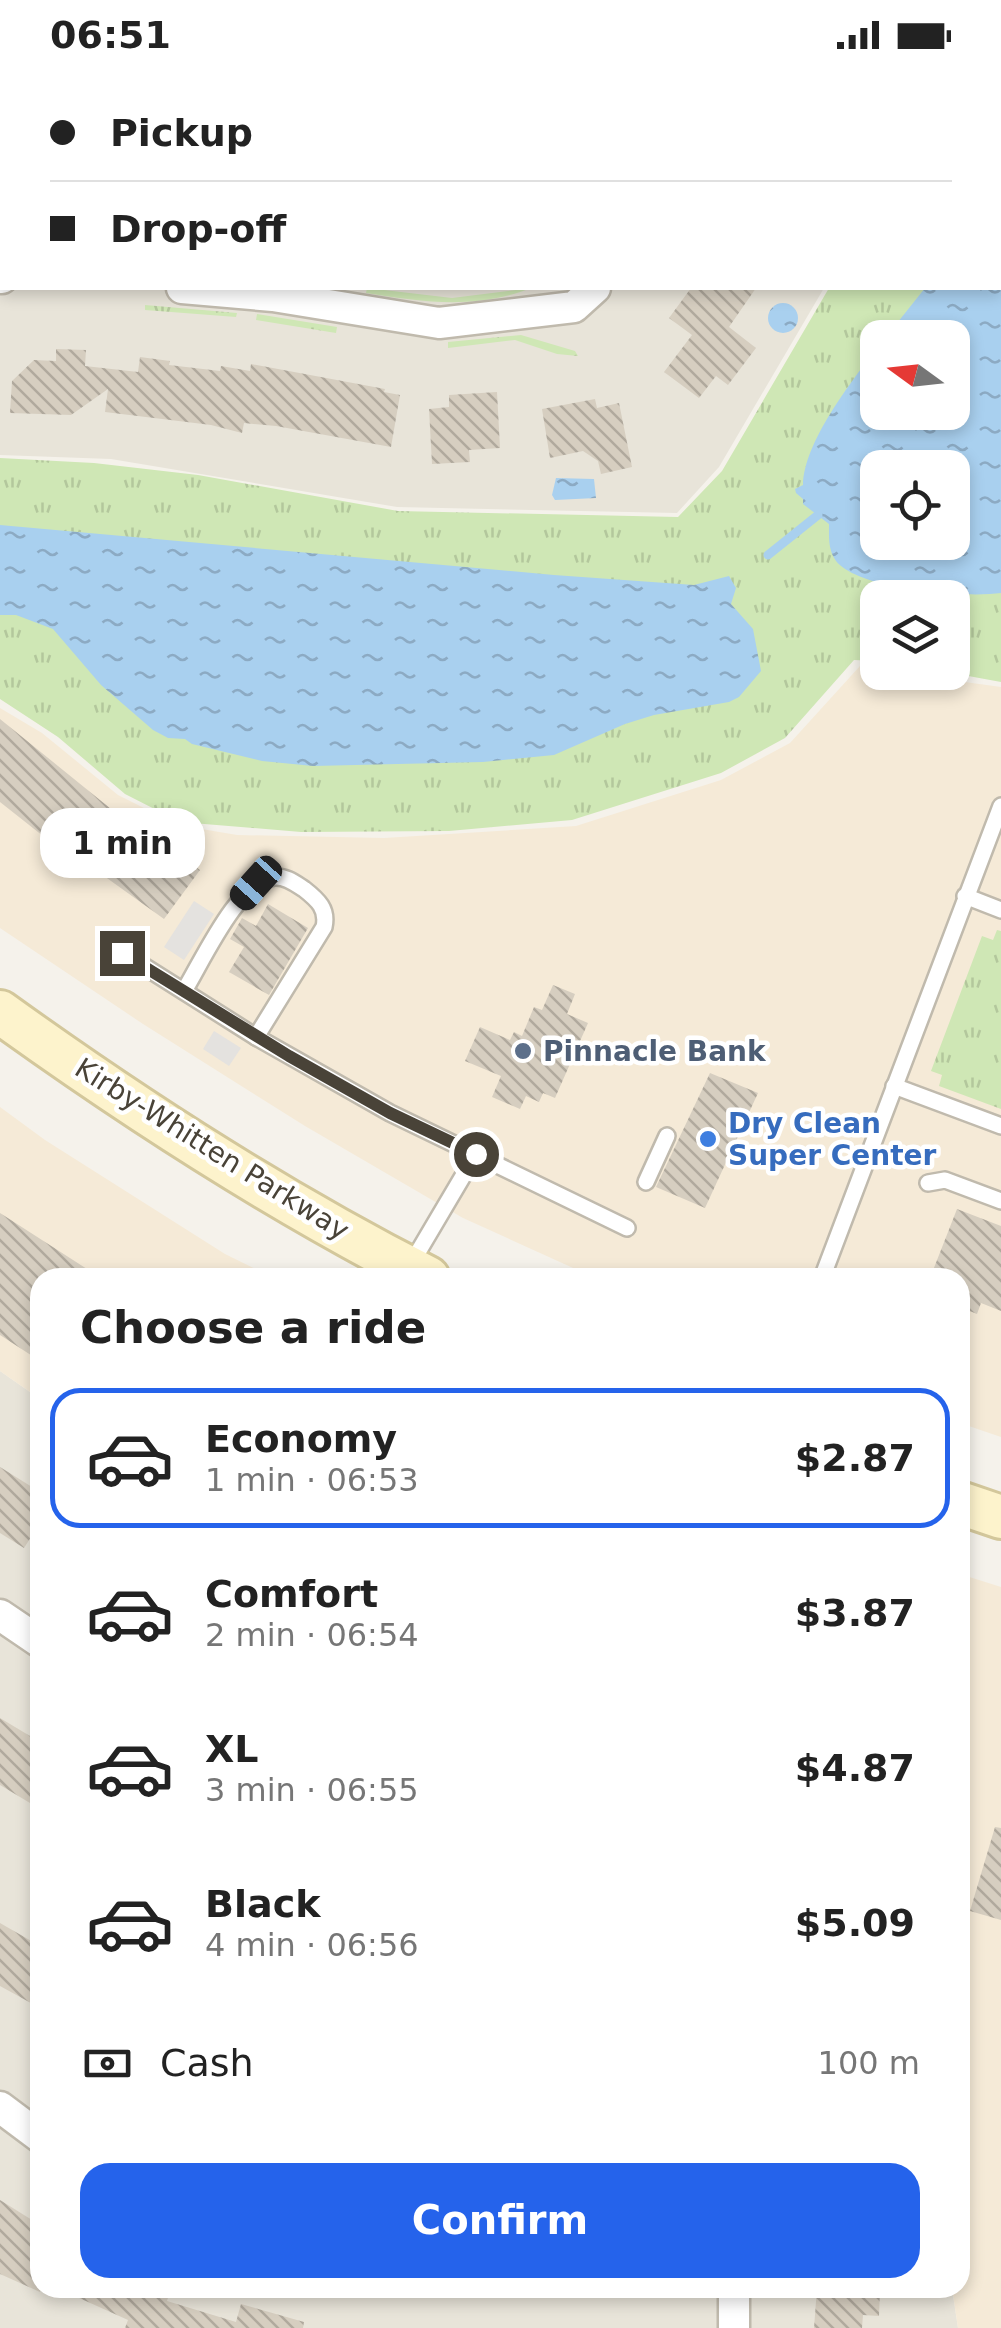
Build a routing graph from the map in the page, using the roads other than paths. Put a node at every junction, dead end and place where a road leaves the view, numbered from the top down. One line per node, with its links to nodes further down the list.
1 (228, 290): 3 (street)
2 (593, 290): 3 (street)
3 (273, 292)
4 (1001, 806): 5 (lane)
5 (965, 896): 6 (lane); 11 (lane)
6 (1001, 910)
7 (122, 953): 8 (lane)
8 (184, 990): 10 (lane); 10 (lane)
9 (0, 1012): 19 (main road, Kirby-Whitten Parkway)
10 (256, 1037): 14 (lane)
11 (894, 1086): 12 (lane); 21 (lane)
12 (1001, 1126)
13 (667, 1136): 15 (lane)
14 (476, 1154): 18 (lane); 20 (lane)
15 (646, 1182)
16 (928, 1184): 17 (lane)
17 (1001, 1201)
18 (627, 1228)
19 (410, 1268)
20 (421, 1268)
21 (826, 1268)
22 (970, 1506): 23 (main road)
23 (1001, 1516)
24 (0, 1615): 25 (street)
25 (30, 1635)
26 (0, 2107): 27 (street)
27 (30, 2129)
28 (734, 2298): 29 (street)
29 (734, 2328)

